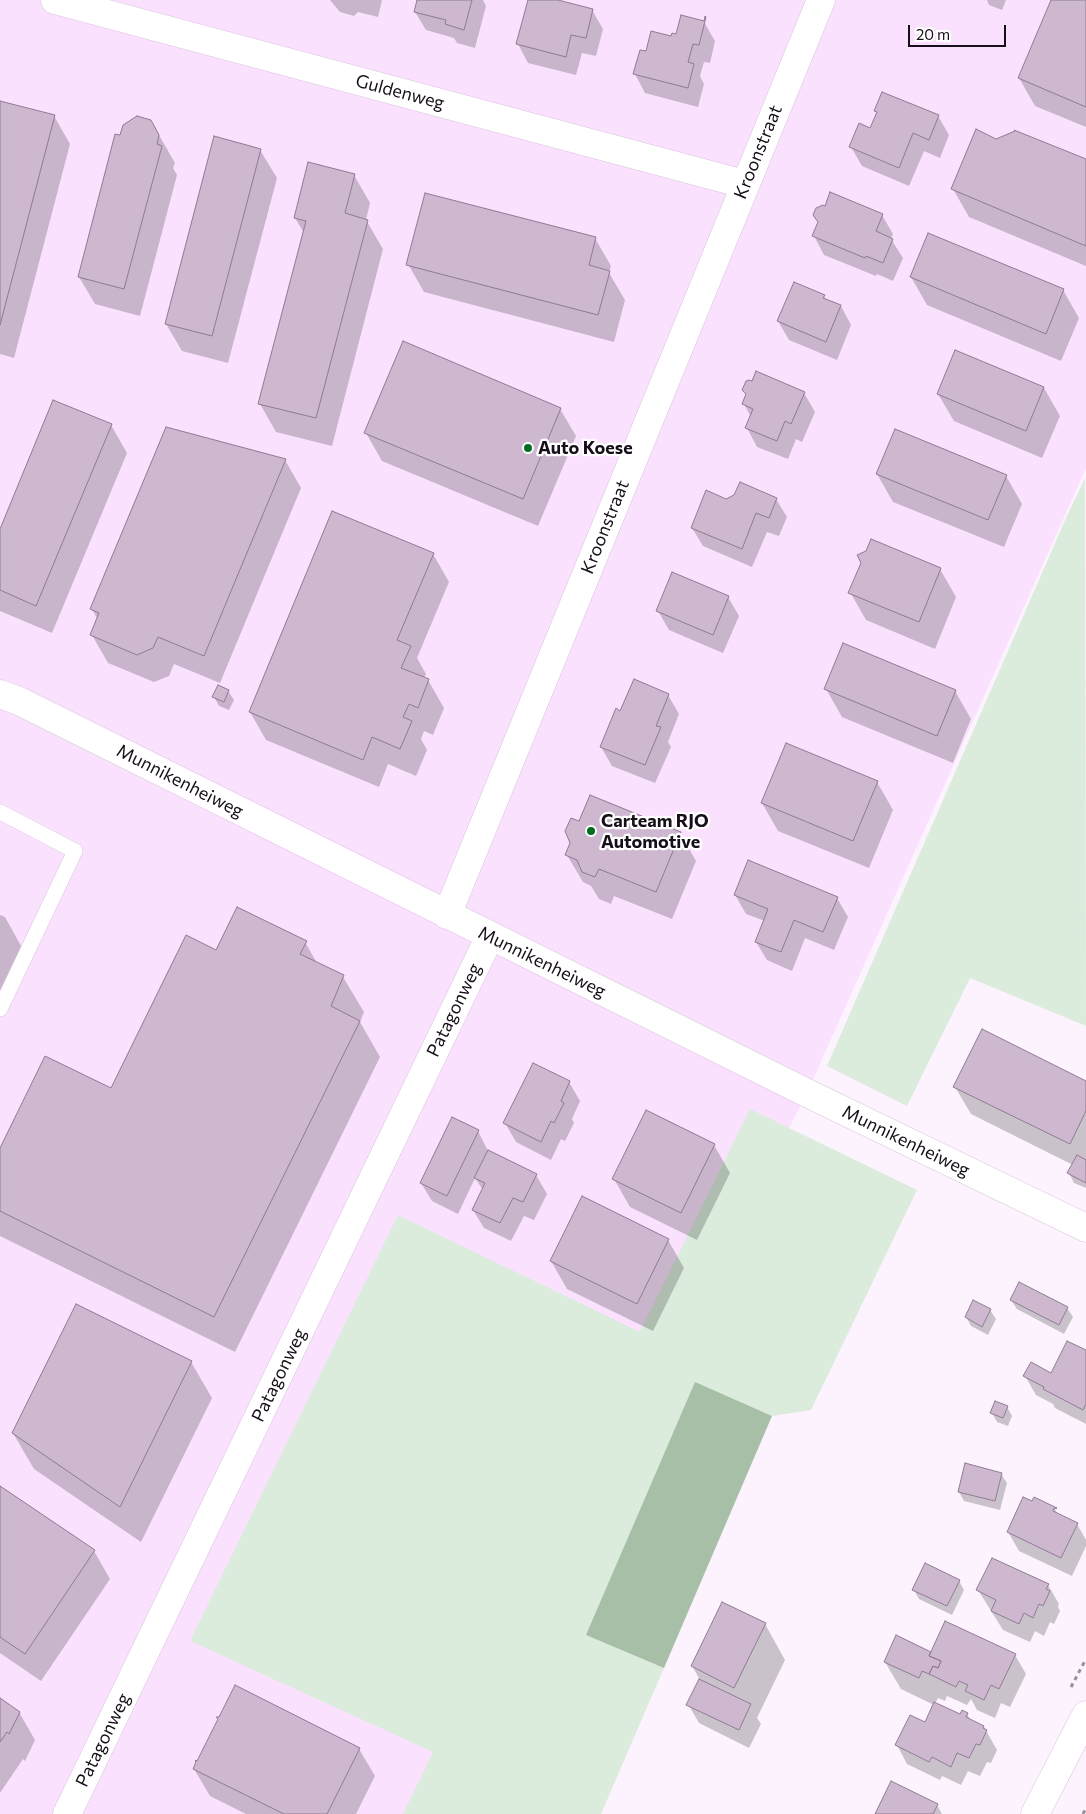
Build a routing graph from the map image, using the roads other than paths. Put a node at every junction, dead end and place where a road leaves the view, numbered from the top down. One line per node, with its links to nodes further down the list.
1 (55, 0): 3 (street, Guldenweg)
2 (821, 0): 3 (street, Kroonstraat)
3 (744, 184): 6 (street, Kroonstraat)
4 (0, 694): 6 (street, Munnikenheiweg)
5 (0, 812): 8 (lane)
6 (447, 915): 7 (street, Munnikenheiweg)
7 (490, 936): 9 (street, Munnikenheiweg); 11 (street, Patagonweg)
8 (0, 1009)
9 (1086, 1228)
10 (1086, 1715): 12 (street)
11 (67, 1814)
12 (1035, 1814)

